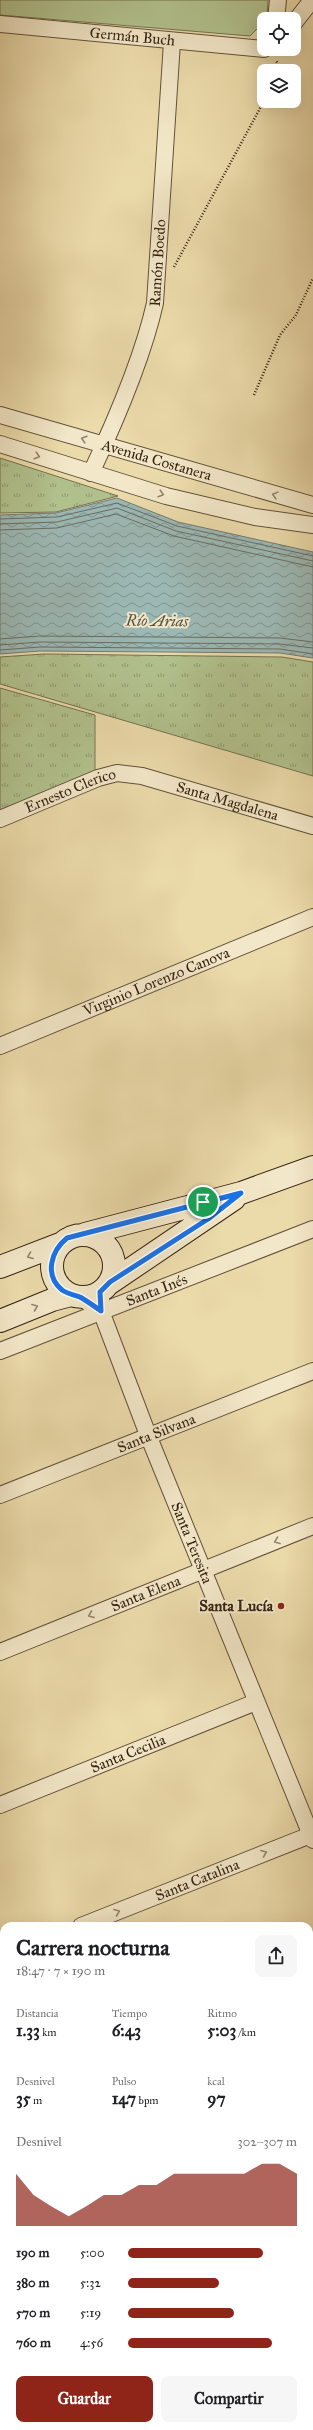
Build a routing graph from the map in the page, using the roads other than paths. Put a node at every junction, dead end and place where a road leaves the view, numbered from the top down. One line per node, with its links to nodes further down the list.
1 (278, 0): 3 (street)
2 (312, 0): 4 (street)
3 (277, 12)
4 (301, 14)
5 (0, 24): 6 (street, Germán Buch)
6 (172, 42): 7 (street, Germán Buch); 10 (street, Ramón Boedo)
7 (257, 48)
8 (0, 415): 10 (street, Avenida Costanera, one-way to 8)
9 (0, 444): 11 (street, Avenida Costanera, one-way to 11)
10 (105, 444): 11 (street, Ramón Boedo); 12 (street, Avenida Costanera, one-way to 10)
11 (91, 472): 13 (street, Avenida Costanera, one-way to 13)
12 (313, 505)
13 (313, 525)
14 (142, 776): 15 (street, Ernesto Clerico); 16 (street, Santa Magdalena)
15 (0, 819)
16 (313, 826)
17 (313, 917): 18 (street, Virginio Lorenzo Canova)
18 (0, 1046)
19 (313, 1167): 20 (main road)
20 (241, 1193): 22 (main road); 25 (main road)
21 (313, 1229): 25 (street, Santa Inés)
22 (85, 1234): 23 (main road); 25 (main road)
23 (60, 1244): 24 (main road, one-way to 24); 26 (main road)
24 (0, 1267)
25 (104, 1295): 26 (main road); 28 (street, Santa Inés); 30 (street, Santa Teresita)
26 (75, 1296): 27 (main road, one-way to 26)
27 (0, 1321)
28 (0, 1351)
29 (313, 1371): 30 (street, Santa Silvana)
30 (148, 1435): 31 (street, Santa Silvana); 33 (street, Santa Teresita)
31 (0, 1495)
32 (313, 1526): 33 (street, Santa Elena, one-way to 33)
33 (202, 1570): 34 (street, Santa Elena, one-way to 34); 35 (street, Santa Teresita)
34 (0, 1652)
35 (256, 1702): 36 (street, Santa Cecilia); 37 (street, Santa Teresita)
36 (0, 1805)
37 (312, 1836): 38 (street, Santa Catalina, one-way to 37)
38 (91, 1922)

